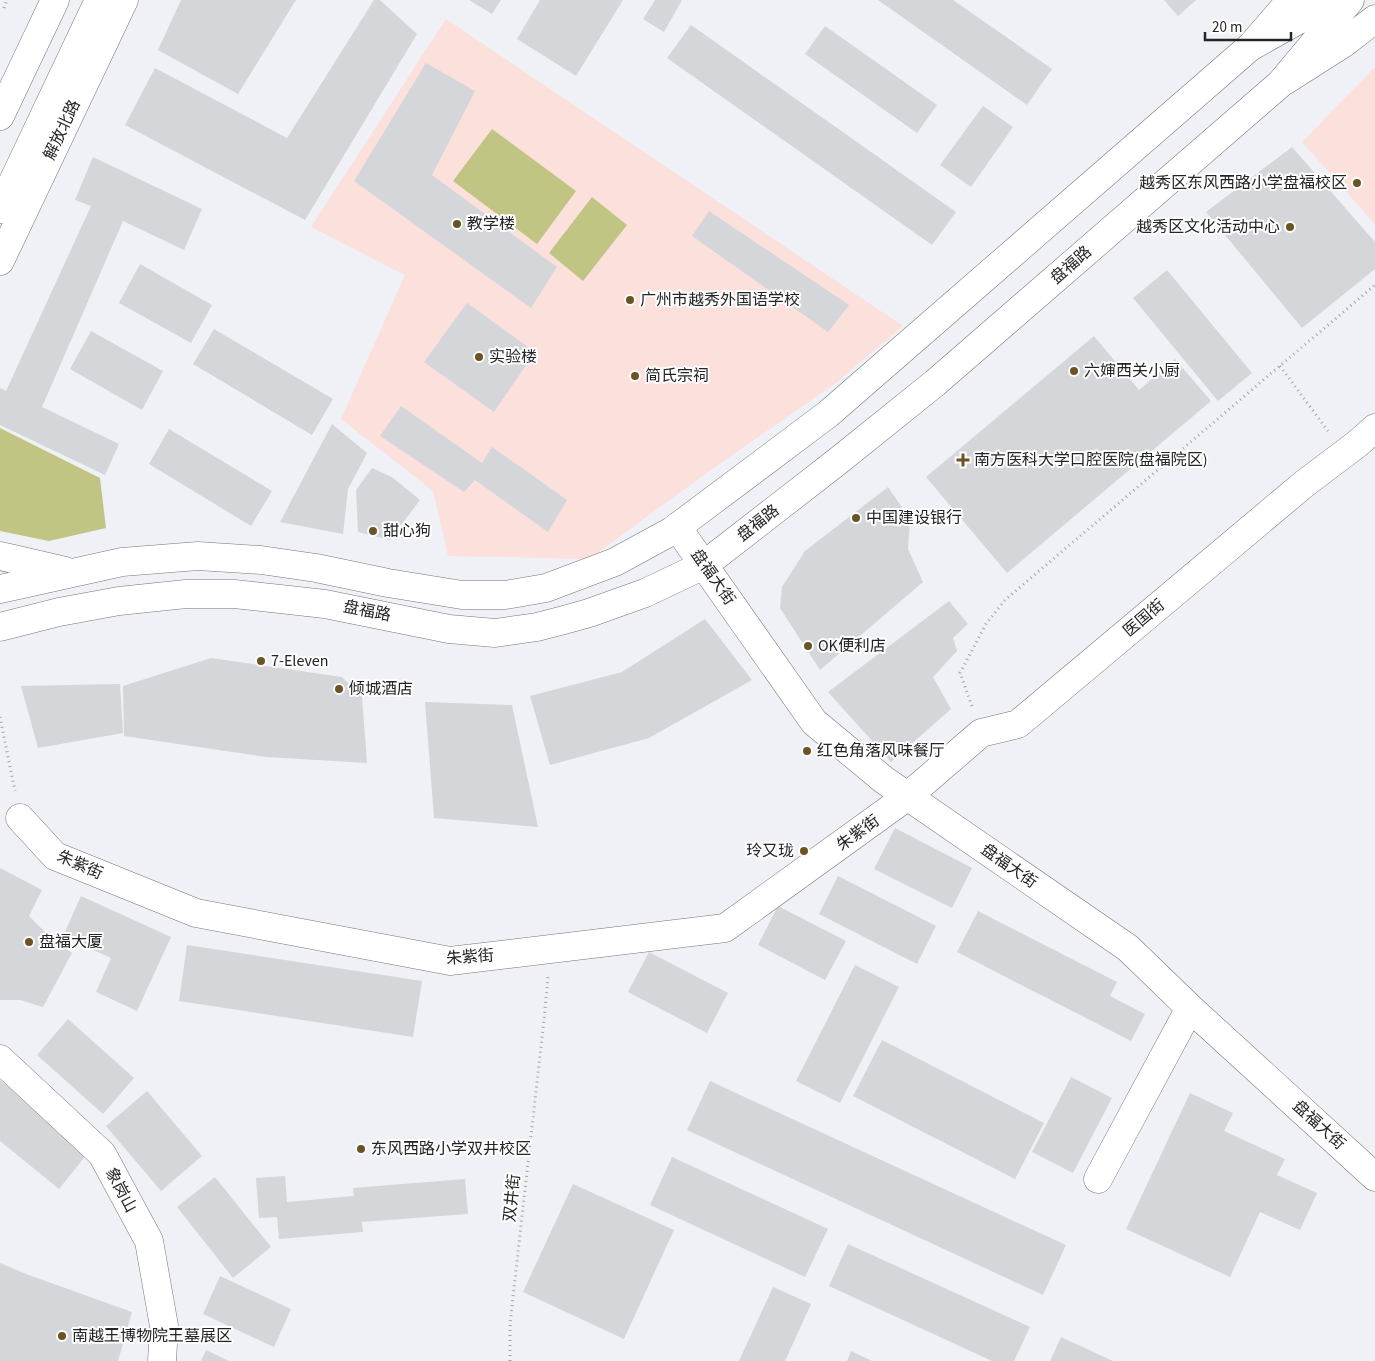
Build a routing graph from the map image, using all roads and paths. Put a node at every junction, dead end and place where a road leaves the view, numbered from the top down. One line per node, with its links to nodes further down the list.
1 (7, 0): 9 (path)
2 (55, 0): 13 (main road)
3 (80, 0): 14 (main road)
4 (99, 0): 15 (main road, 解放北路)
5 (124, 0): 16 (main road, 解放北路)
6 (1291, 0): 11 (main road)
7 (1334, 0): 11 (main road)
8 (1350, 0): 12 (main road, 盘福路)
9 (4, 8)
10 (1375, 19): 12 (main road)
11 (1250, 47): 21 (main road)
12 (1281, 84): 23 (main road, 盘福路)
13 (0, 116)
14 (0, 170)
15 (0, 209)
16 (0, 261)
17 (1375, 286): 18 (path)
18 (1280, 366): 20 (path); 28 (path)
19 (1375, 428): 20 (main road, 医国街)
20 (1345, 453): 28 (main road, 医国街)
21 (677, 527): 23 (main road, 盘福大街); 24 (main road)
22 (0, 556): 24 (main road)
23 (704, 565): 26 (main road, 盘福路); 29 (main road, 盘福大街)
24 (74, 572): 25 (main road)
25 (0, 589)
26 (0, 627)
27 (0, 717): 30 (path)
28 (981, 733): 29 (main road, 医国街)
29 (908, 796): 31 (main road, 朱紫街); 32 (main road, 盘福大街)
30 (20, 818): 31 (main road, 朱紫街)
31 (550, 949): 37 (path, 双井街)
32 (1190, 1008): 34 (main road, 盘福大街); 35 (main road)
33 (0, 1059): 36 (main road, 象岗山)
34 (1375, 1177)
35 (1098, 1180)
36 (162, 1361)
37 (510, 1361)

